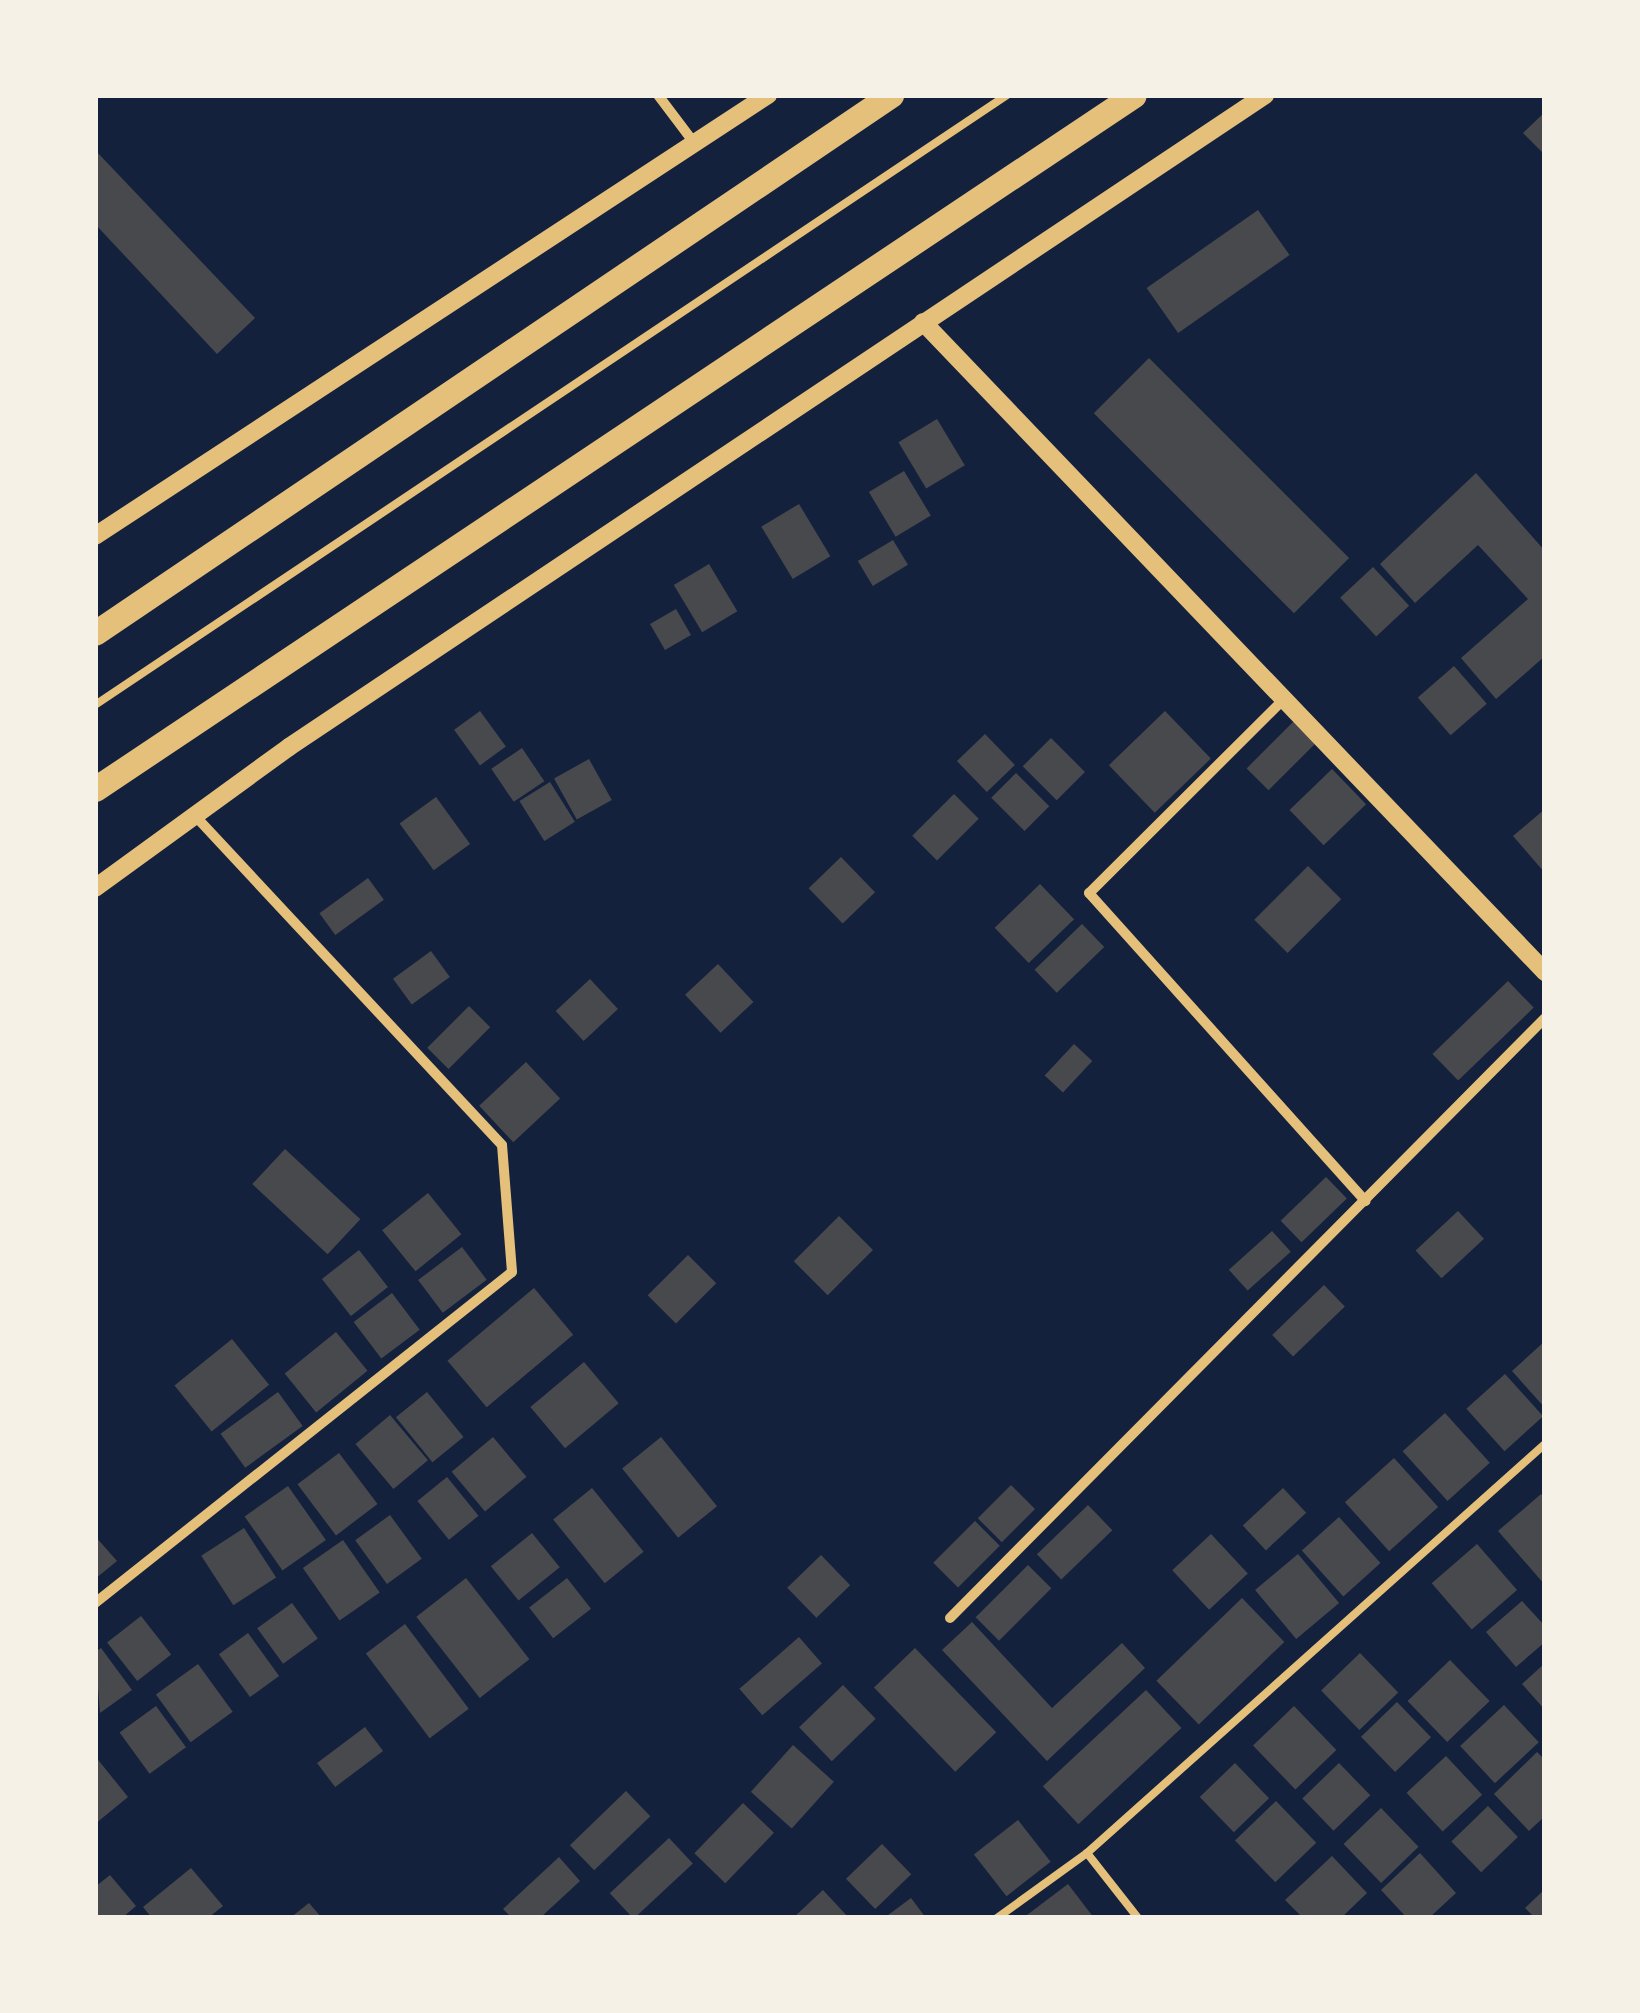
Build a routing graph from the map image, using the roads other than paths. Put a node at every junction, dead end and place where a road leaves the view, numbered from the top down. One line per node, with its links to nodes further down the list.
1 (658, 95): 7 (street)
2 (768, 95): 7 (street)
3 (892, 95): 10 (main road)
4 (1007, 95): 12 (lane)
5 (1134, 95): 13 (main road)
6 (1265, 95): 8 (street)
7 (696, 144): 9 (street)
8 (922, 322): 11 (street); 14 (street)
9 (95, 536)
10 (95, 633)
11 (1285, 697): 16 (street); 18 (street)
12 (95, 705)
13 (95, 789)
14 (192, 813): 15 (street); 20 (street)
15 (95, 888)
16 (1545, 972)
17 (1545, 1018): 18 (street)
18 (1365, 1201): 21 (street)
19 (1545, 1444): 22 (lane)
20 (95, 1604)
21 (950, 1618)
22 (1087, 1853): 23 (lane); 24 (lane)
23 (997, 1918)
24 (1138, 1918)

